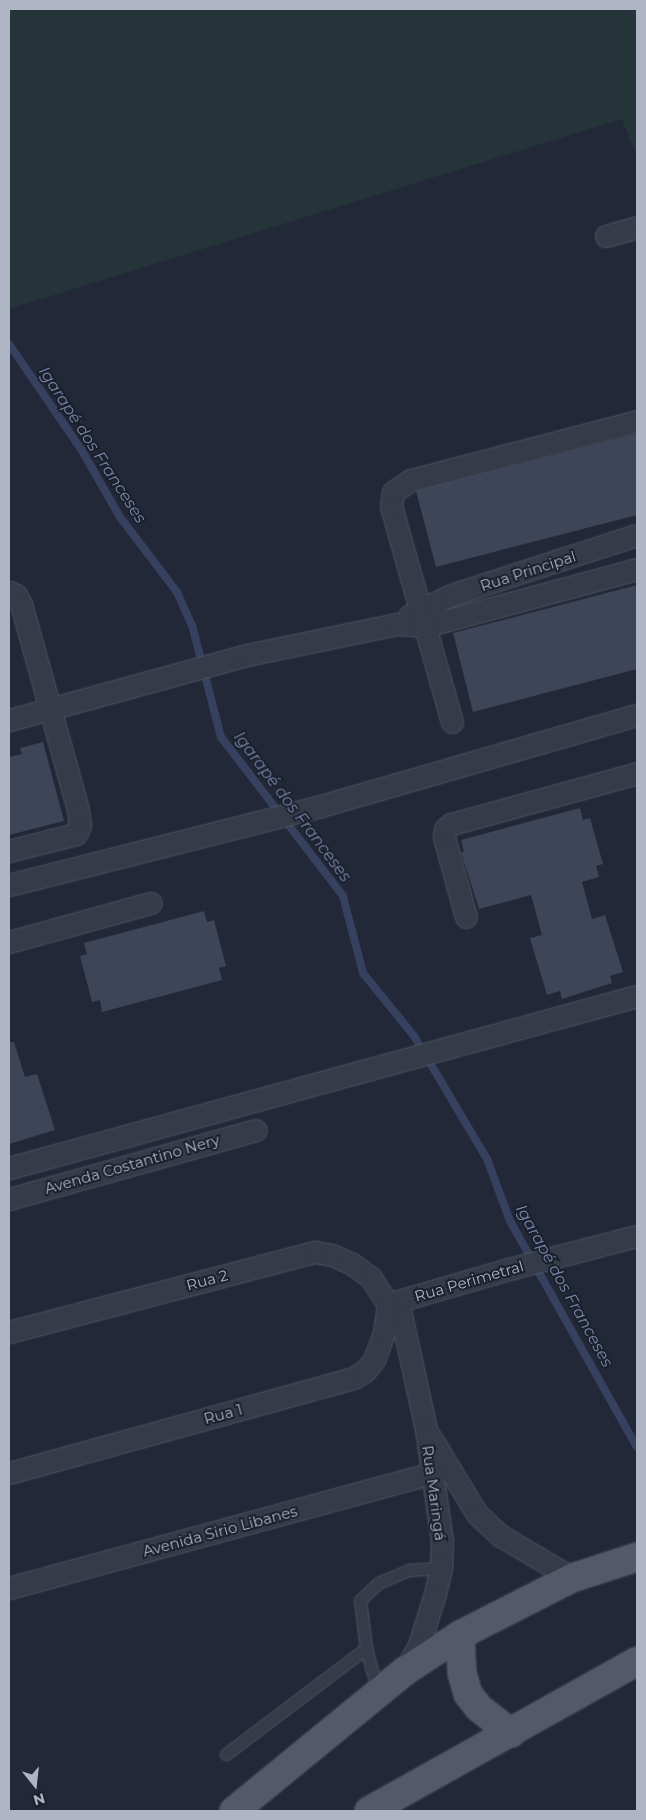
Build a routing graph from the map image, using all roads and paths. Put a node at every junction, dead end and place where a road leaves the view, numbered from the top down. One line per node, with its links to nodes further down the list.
1 (637, 227): 2 (street)
2 (606, 236)
3 (637, 420): 7 (street)
4 (637, 536): 7 (street, Rua Principal)
5 (637, 569): 7 (street, Rua Principal)
6 (9, 592): 8 (street)
7 (423, 618): 8 (street, Rua Principal); 11 (street)
8 (51, 709): 10 (street, Rua Principal); 13 (street)
9 (637, 715): 14 (street)
10 (9, 720)
11 (452, 722)
12 (637, 773): 16 (street)
13 (9, 851)
14 (9, 885)
15 (151, 903): 17 (street)
16 (466, 917)
17 (9, 942)
18 (637, 996): 20 (street)
19 (256, 1130): 21 (street, Avenda Costantino Nery)
20 (9, 1168)
21 (9, 1199)
22 (637, 1236): 23 (street, Rua Perimetral)
23 (393, 1302): 24 (street, Rua 2); 25 (street, Rua Maringá); 26 (street, Rua 1)
24 (9, 1332)
25 (426, 1428): 27 (street, Rua Maringá); 30 (street, Rua Maringá)
26 (9, 1473)
27 (432, 1473): 29 (street, Rua Maringá); 31 (street, Avenida Sirio Libanes)
28 (637, 1557): 30 (main road)
29 (441, 1568): 33 (lane); 35 (street, Rua Maringá)
30 (572, 1578): 32 (main road)
31 (9, 1588)
32 (460, 1635): 35 (main road); 37 (main road)
33 (366, 1648): 36 (lane); 38 (lane)
34 (637, 1661): 37 (main road)
35 (405, 1670): 36 (main road)
36 (378, 1693): 39 (main road)
37 (511, 1733): 40 (main road)
38 (226, 1754)
39 (234, 1811)
40 (369, 1811)

